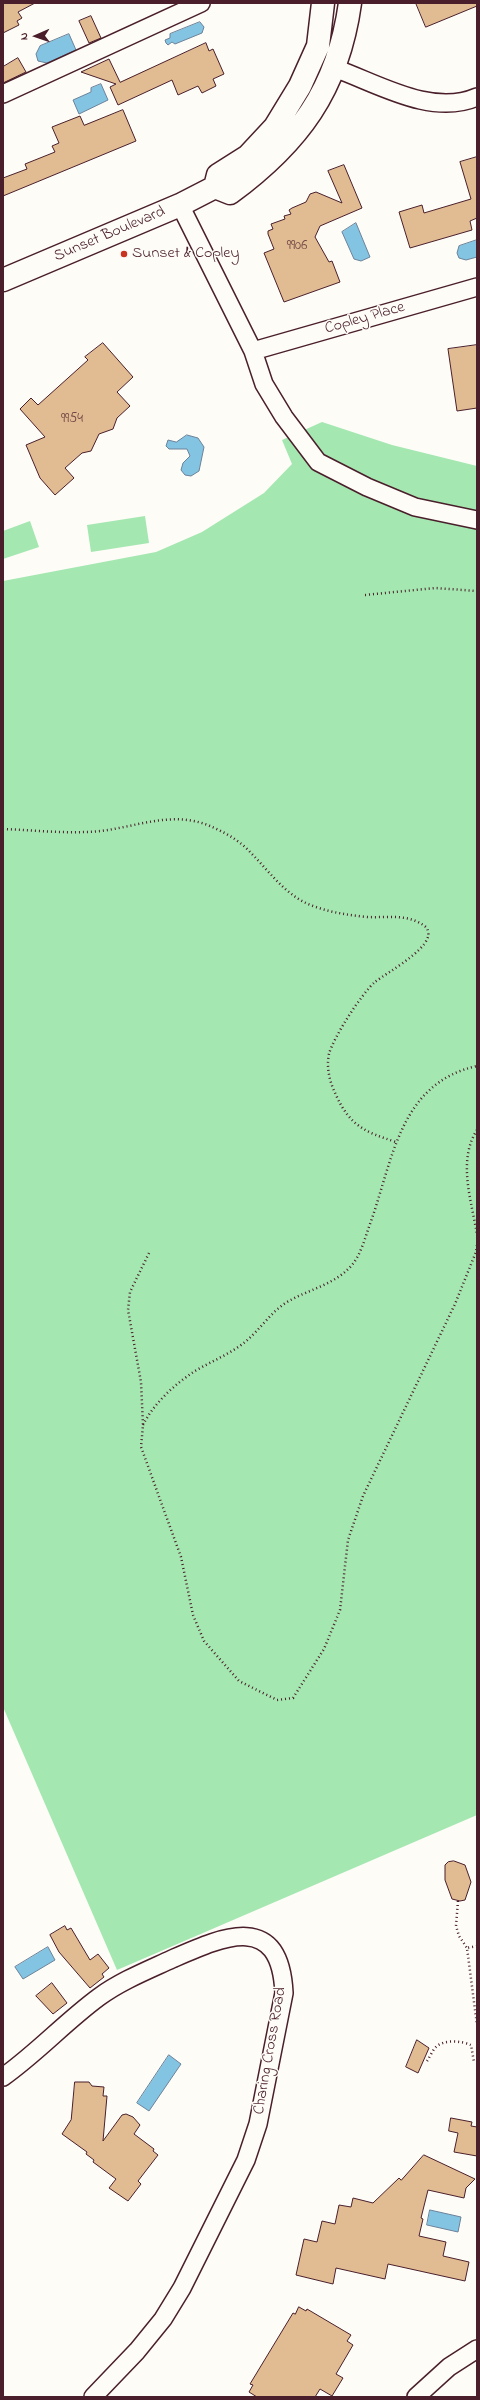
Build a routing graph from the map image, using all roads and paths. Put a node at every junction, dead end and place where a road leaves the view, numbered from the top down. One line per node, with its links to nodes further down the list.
1 (202, 3): 5 (street)
2 (323, 3): 7 (main road)
3 (350, 3): 4 (main road)
4 (334, 68): 6 (street); 7 (main road)
5 (3, 94)
6 (477, 97)
7 (215, 187): 8 (main road, Sunset Boulevard)
8 (180, 205): 9 (main road, Sunset Boulevard); 11 (street)
9 (3, 280)
10 (477, 287): 11 (street, Copley Place)
11 (253, 351): 12 (street)
12 (477, 520)
13 (477, 591): 14 (path)
14 (365, 595)
15 (3, 829): 18 (path)
16 (477, 1066): 18 (path)
17 (477, 1130): 19 (path)
18 (396, 1142): 22 (path)
19 (477, 1236)
20 (477, 1245): 22 (path)
21 (149, 1253): 22 (path)
22 (143, 1425)
23 (458, 1901): 25 (path)
24 (477, 1946): 25 (path)
25 (467, 1948): 26 (path)
26 (477, 2025)
27 (427, 2061): 28 (path)
28 (474, 2062)
29 (3, 2077): 31 (street, Charing Cross Road)
30 (477, 2349): 32 (street)
31 (93, 2397)
32 (416, 2397)

